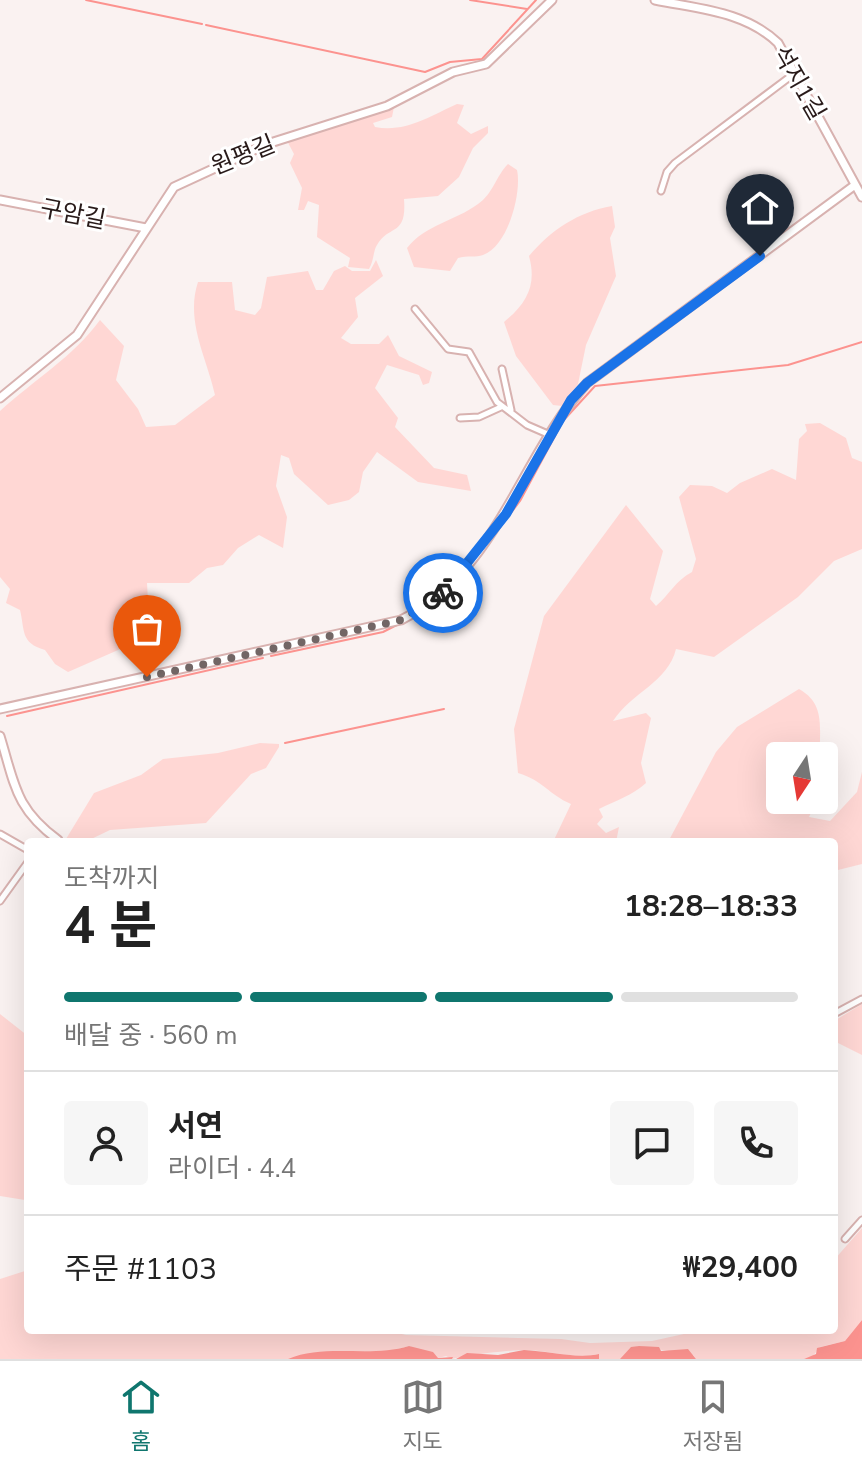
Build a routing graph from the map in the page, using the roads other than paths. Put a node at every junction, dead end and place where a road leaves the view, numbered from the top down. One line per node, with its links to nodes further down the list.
1 (552, 0): 8 (street, 원평길)
2 (655, 0): 3 (street, 석지1길)
3 (791, 76): 4 (street, 석지1길); 5 (street)
4 (855, 185): 6 (street, 석지1길); 15 (street)
5 (661, 191)
6 (862, 197)
7 (0, 200): 8 (street, 구암길)
8 (146, 228): 11 (street, 원평길)
9 (415, 309): 12 (street)
10 (502, 369): 13 (street)
11 (0, 398)
12 (501, 407): 13 (street); 14 (street)
13 (511, 410): 15 (street)
14 (460, 418)
15 (551, 436): 16 (street)
16 (0, 709)
17 (0, 736): 19 (street)
18 (0, 834): 20 (street)
19 (55, 838)
20 (24, 848)
21 (24, 868): 22 (street)
22 (0, 901)
23 (862, 999): 24 (street)
24 (838, 1012)
25 (862, 1220): 26 (street)
26 (845, 1239)

